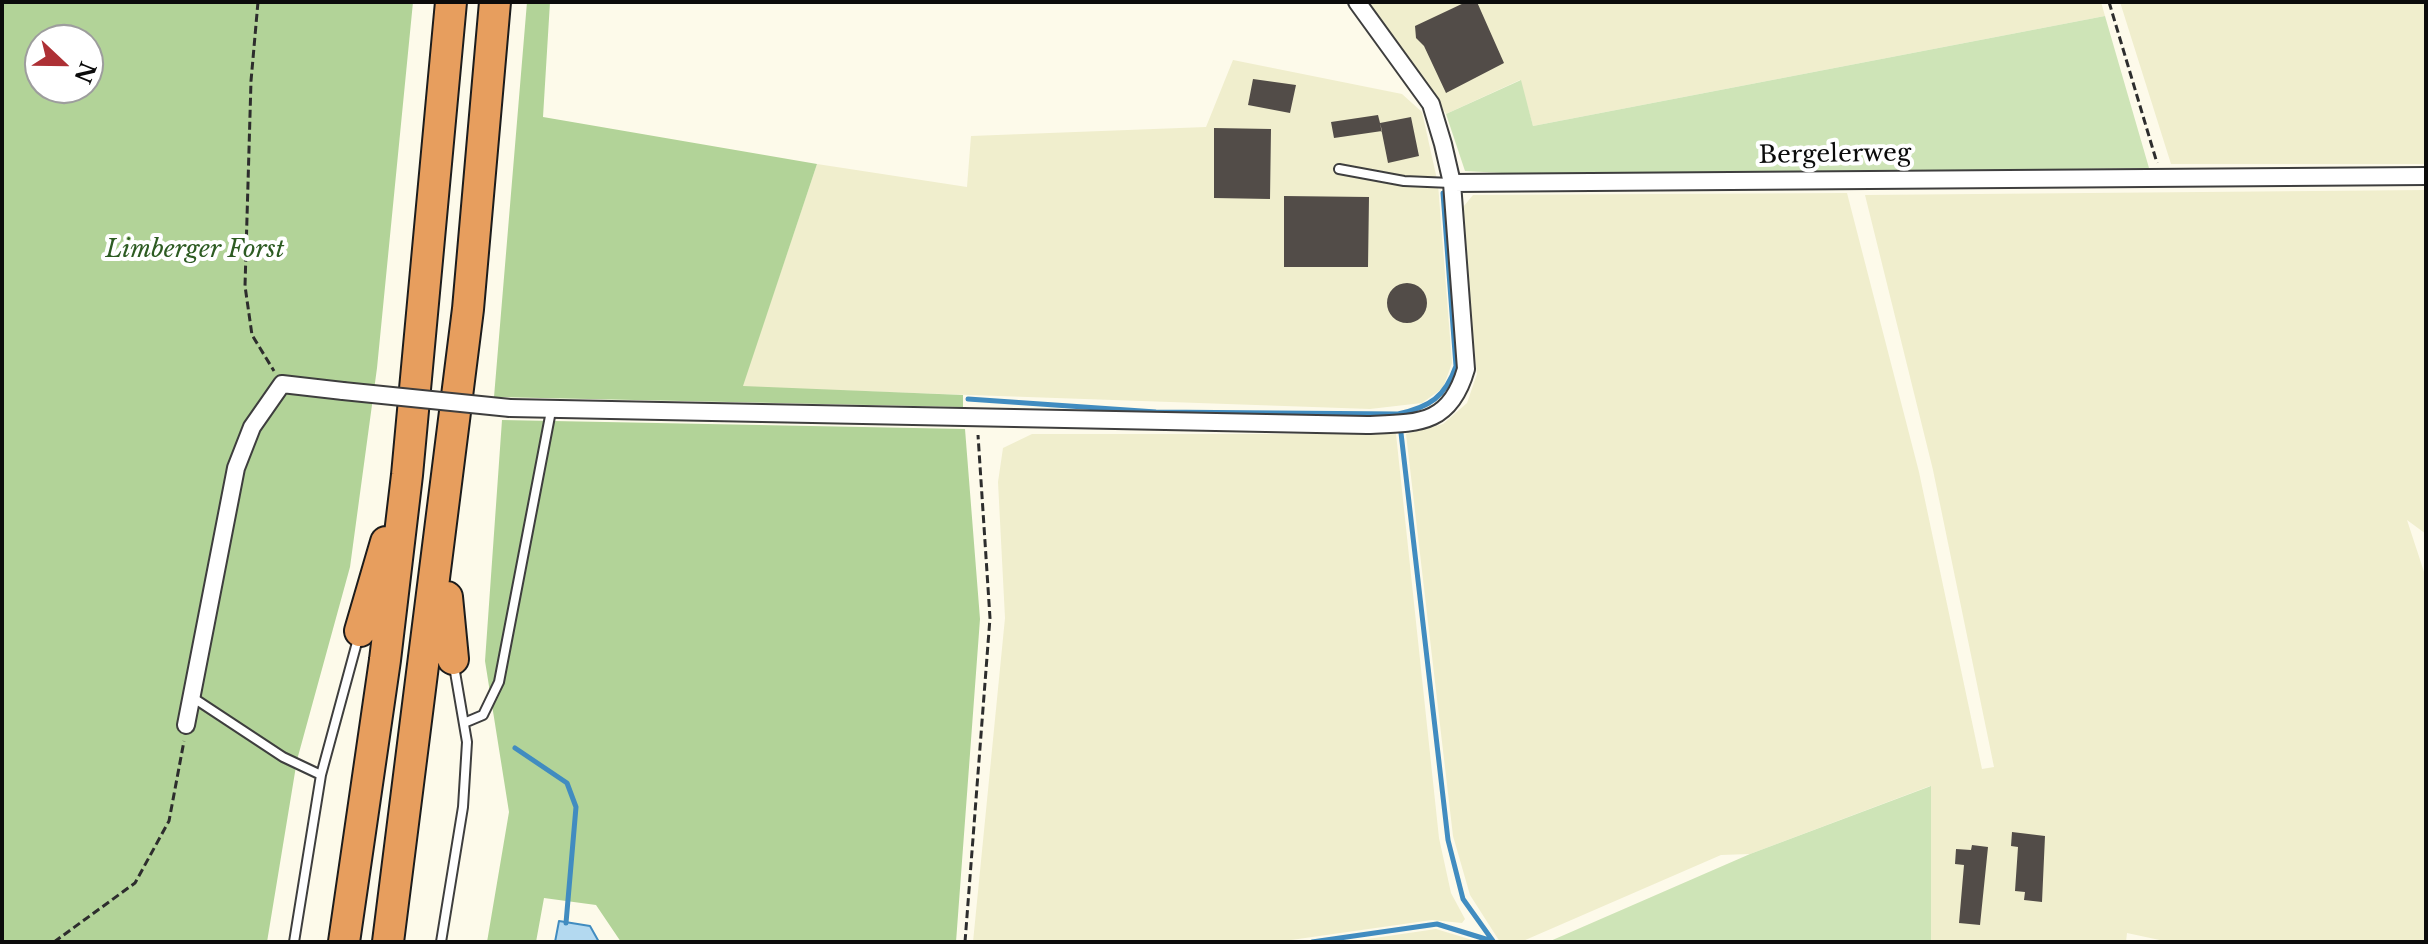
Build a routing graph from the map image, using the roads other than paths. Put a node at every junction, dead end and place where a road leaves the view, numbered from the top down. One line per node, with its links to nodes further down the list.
1 (451, 2): 8 (highway)
2 (495, 2): 9 (highway)
3 (1357, 2): 6 (street)
4 (1339, 169): 6 (lane)
5 (2426, 176): 6 (street, Bergelerweg)
6 (1452, 183): 7 (street)
7 (551, 411): 12 (street, bridge); 13 (lane)
8 (407, 475): 10 (highway); 17 (highway)
9 (442, 538): 11 (highway); 18 (highway)
10 (360, 631): 15 (lane)
11 (453, 659): 13 (lane)
12 (192, 697): 14 (street); 15 (lane)
13 (464, 723): 19 (lane)
14 (186, 725)
15 (321, 775): 16 (lane)
16 (294, 942)
17 (344, 942)
18 (388, 942)
19 (441, 942)

